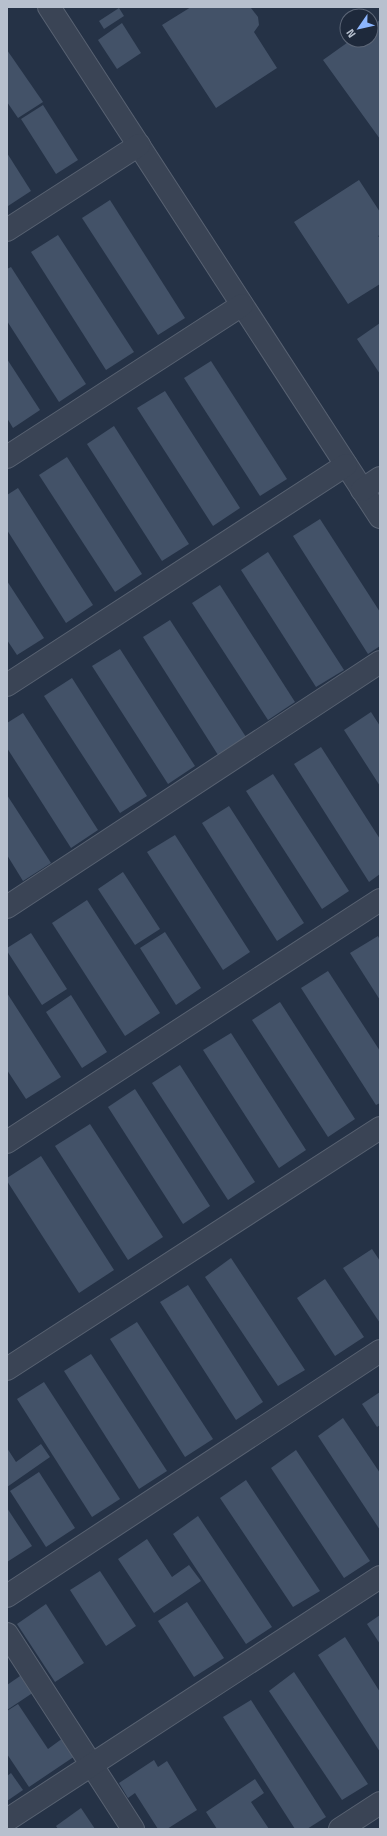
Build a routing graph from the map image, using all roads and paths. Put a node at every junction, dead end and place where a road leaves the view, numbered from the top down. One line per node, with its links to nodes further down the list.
1 (49, 7): 2 (street)
2 (139, 145): 3 (street); 4 (street)
3 (7, 230)
4 (242, 305): 5 (street); 6 (street)
5 (7, 457)
6 (346, 465): 7 (street); 10 (street)
7 (371, 484): 8 (street)
8 (380, 517)
9 (380, 662): 12 (street)
10 (7, 685)
11 (380, 900): 14 (street)
12 (7, 907)
13 (380, 1128): 16 (street)
14 (7, 1142)
15 (380, 1352): 18 (street)
16 (7, 1369)
17 (380, 1577): 20 (street)
18 (7, 1596)
19 (7, 1634): 20 (street)
20 (92, 1765): 22 (street); 23 (street)
21 (380, 1803): 24 (street)
22 (7, 1820)
23 (133, 1829)
24 (340, 1829)

